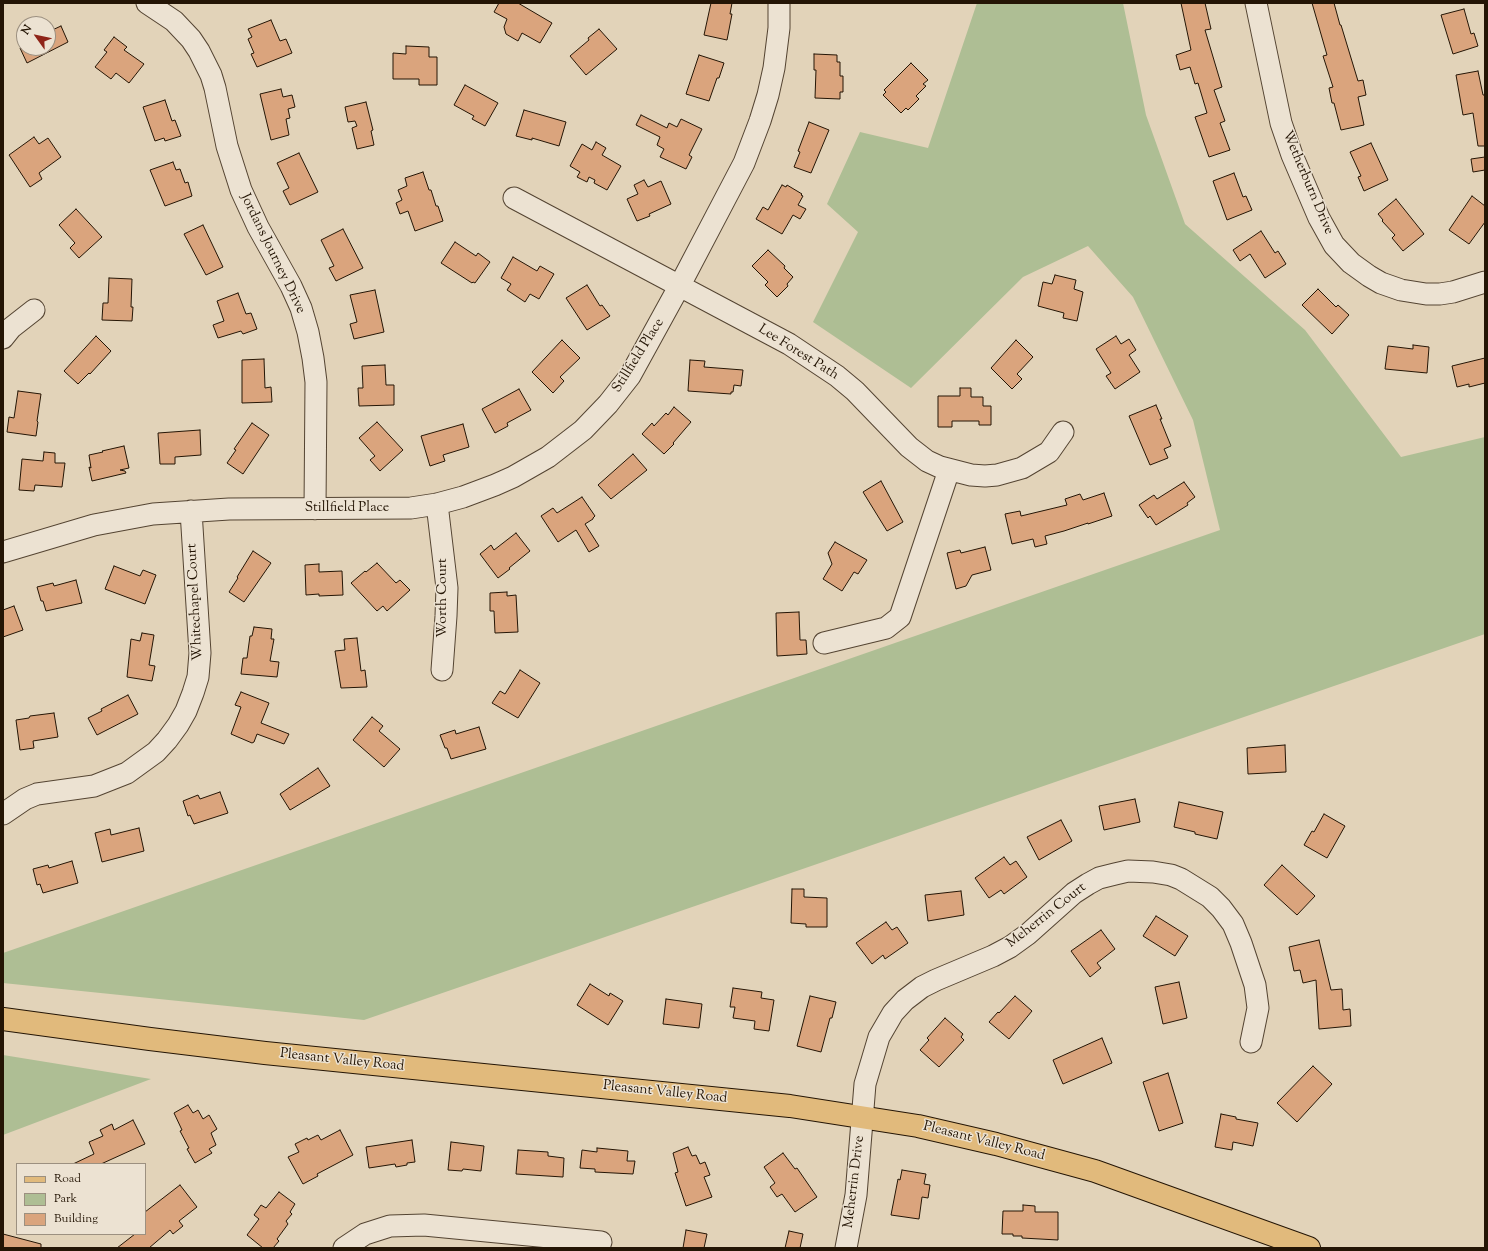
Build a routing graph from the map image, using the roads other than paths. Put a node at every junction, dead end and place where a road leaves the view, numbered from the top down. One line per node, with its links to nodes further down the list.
1 (147, 3): 12 (street, Jordans Journey Drive)
2 (780, 3): 6 (street, Stillfield Place)
3 (1256, 3): 5 (street, Wetherburn Drive)
4 (514, 198): 6 (street, Lee Forest Path)
5 (1485, 282)
6 (680, 285): 10 (street, Lee Forest Path); 11 (street, Stillfield Place)
7 (34, 310): 8 (street)
8 (3, 338)
9 (1063, 432): 10 (street, Lee Forest Path)
10 (949, 470): 15 (street)
11 (437, 504): 12 (street, Stillfield Place); 16 (street, Worth Court)
12 (315, 509): 13 (street, Stillfield Place)
13 (191, 511): 14 (street, Stillfield Place); 17 (street, Whitechapel Court)
14 (3, 552)
15 (824, 643)
16 (442, 670)
17 (3, 814)
18 (3, 1019): 20 (main road, Pleasant Valley Road)
19 (1251, 1042): 20 (street, Meherrin Court)
20 (863, 1117): 23 (street, Meherrin Drive); 24 (main road, Pleasant Valley Road)
21 (602, 1242): 22 (street)
22 (344, 1248)
23 (846, 1248)
24 (1309, 1248)

